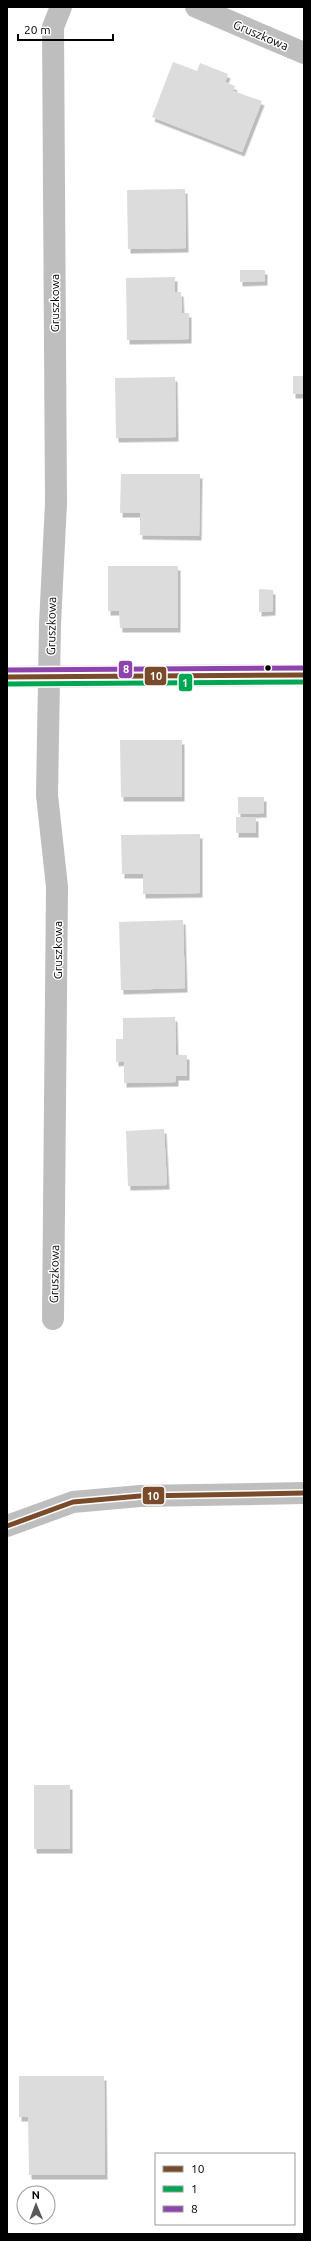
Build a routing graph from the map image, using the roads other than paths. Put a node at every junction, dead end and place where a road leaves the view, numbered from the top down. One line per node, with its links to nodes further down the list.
1 (61, 7): 6 (street, Gruszkowa)
2 (196, 7): 3 (street, Gruszkowa)
3 (304, 53)
4 (304, 675): 6 (street)
5 (7, 676): 6 (street)
6 (50, 676): 7 (street, Gruszkowa)
7 (53, 1319)
8 (304, 1493): 9 (street)
9 (7, 1526)

